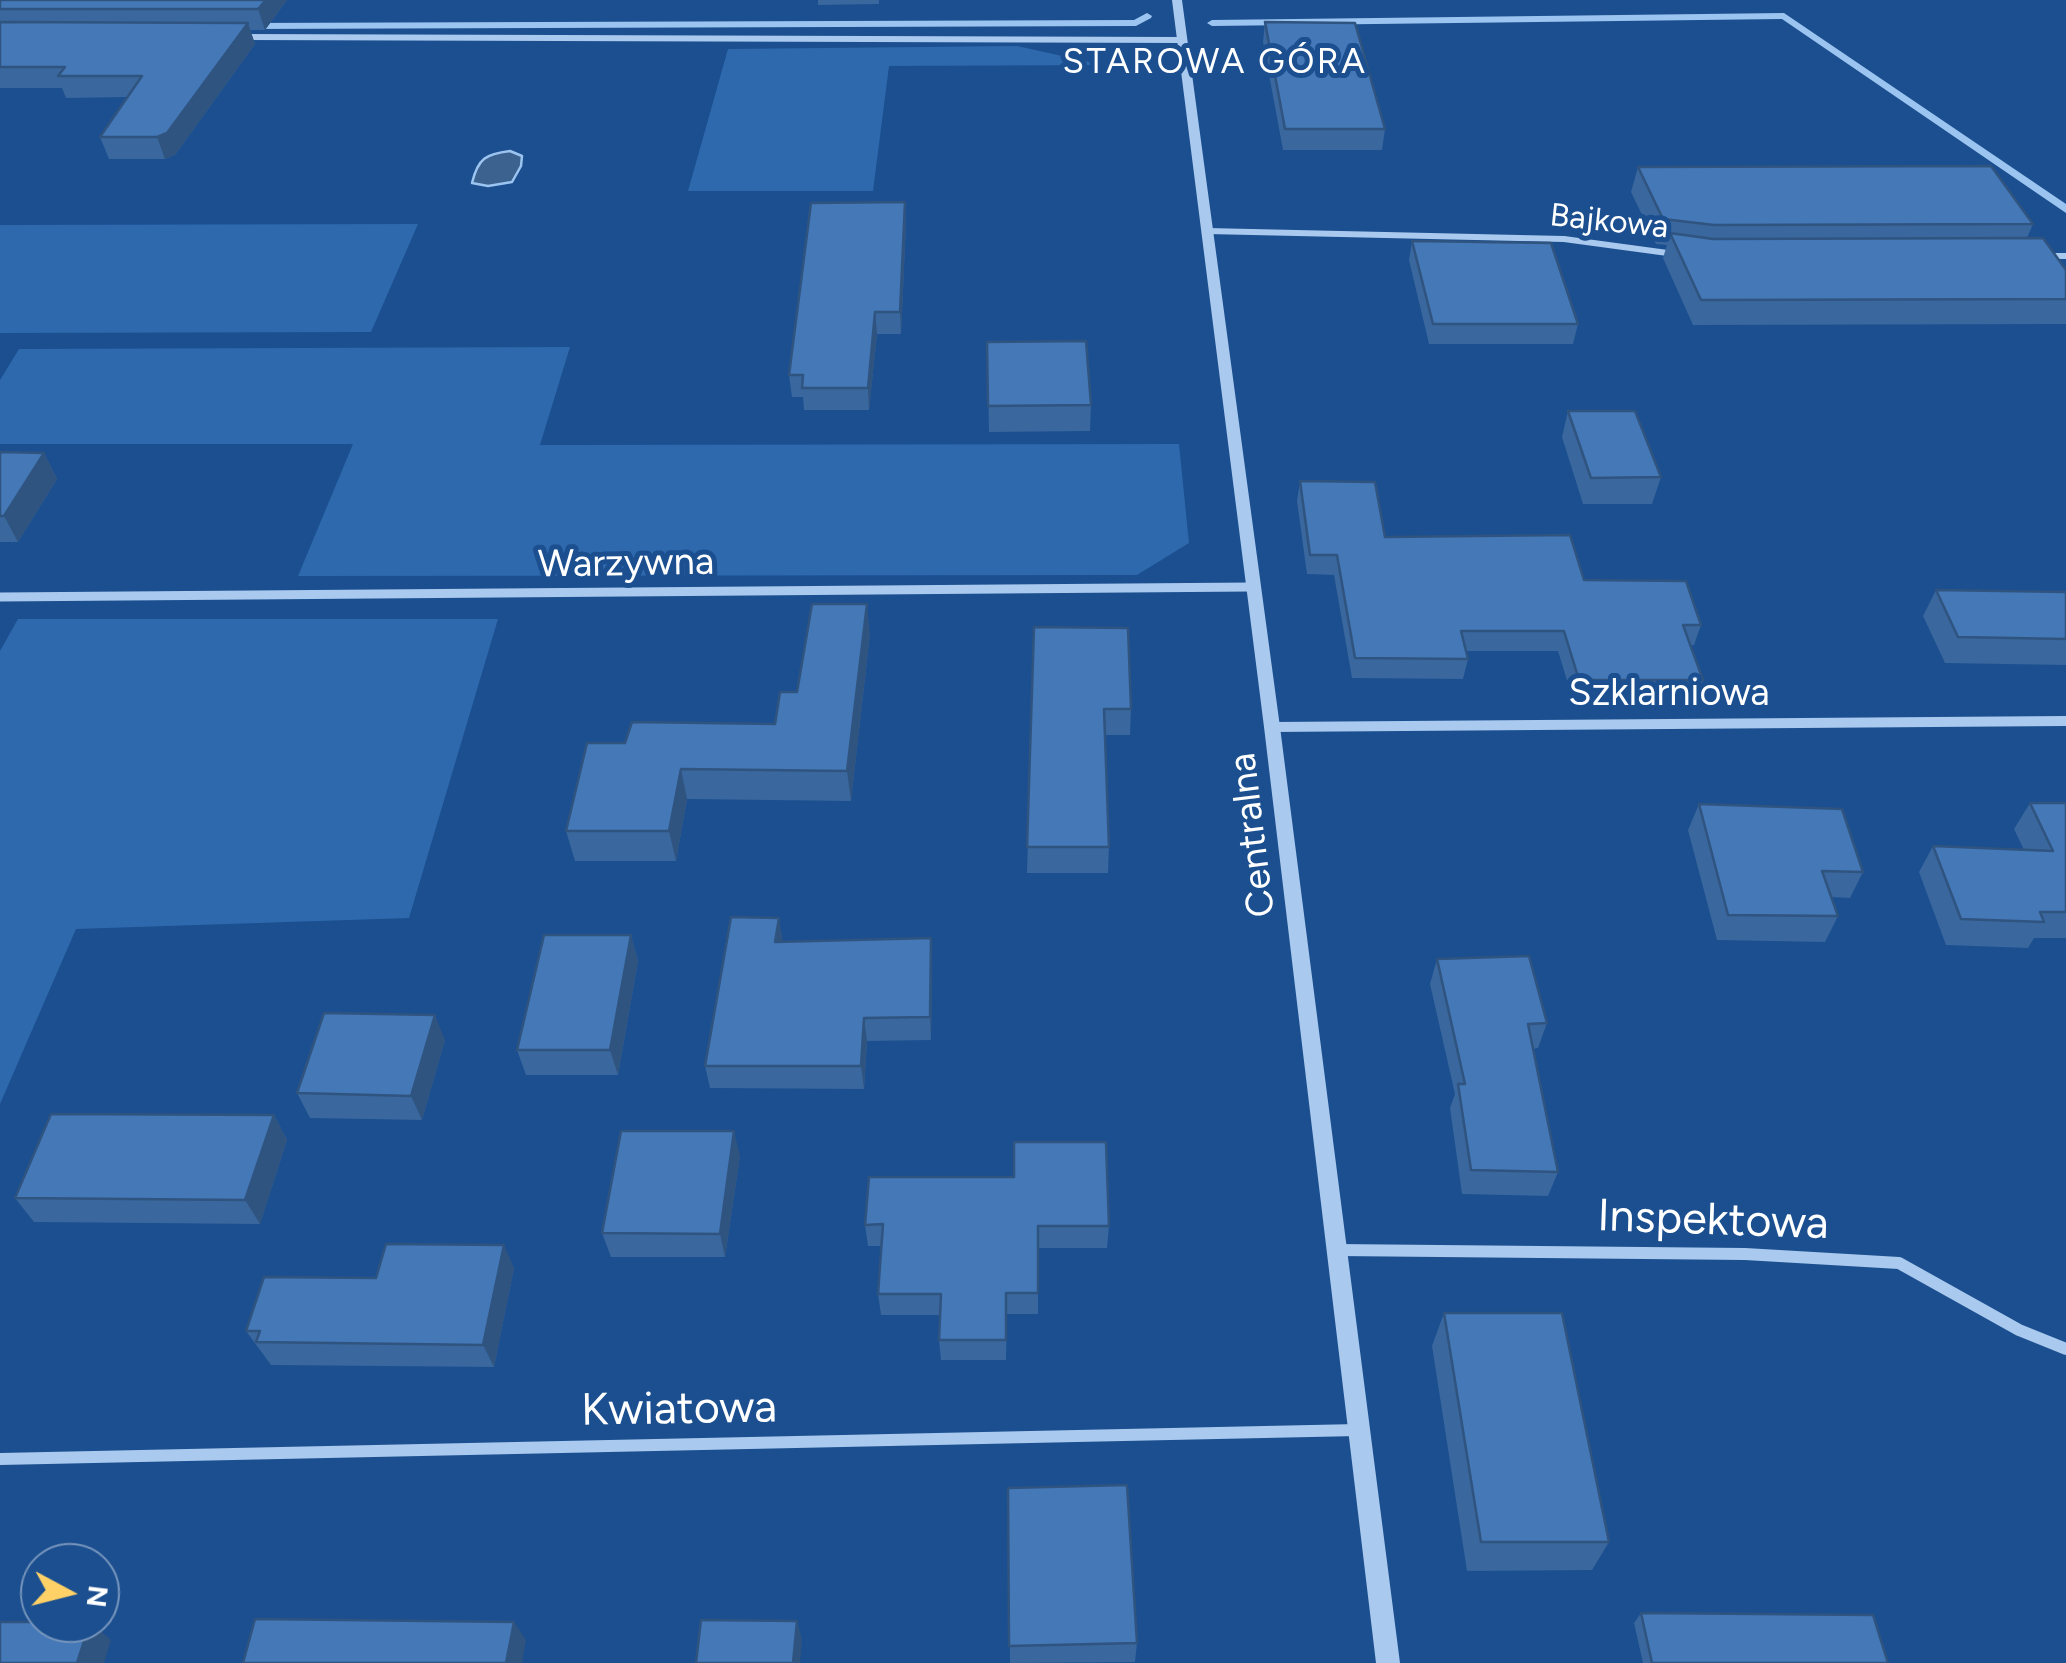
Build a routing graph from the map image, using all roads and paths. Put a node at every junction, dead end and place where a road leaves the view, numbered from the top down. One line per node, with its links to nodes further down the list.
1 (1177, 0): 3 (street, Centralna)
2 (236, 37): 3 (street)
3 (1182, 40): 4 (street, Centralna)
4 (1207, 231): 5 (street, Bajkowa); 8 (street, Centralna)
5 (1691, 256)
6 (2026, 256): 7 (street)
7 (2066, 256)
8 (1252, 587): 9 (street, Warzywna); 11 (street, Centralna)
9 (0, 597)
10 (2066, 721): 11 (street, Szklarniowa)
11 (1272, 727): 12 (street, Centralna)
12 (1336, 1250): 13 (street, Inspektowa); 14 (street, Centralna)
13 (2066, 1349)
14 (1359, 1430): 15 (street, Kwiatowa); 16 (street, Centralna)
15 (0, 1459)
16 (1388, 1663)

